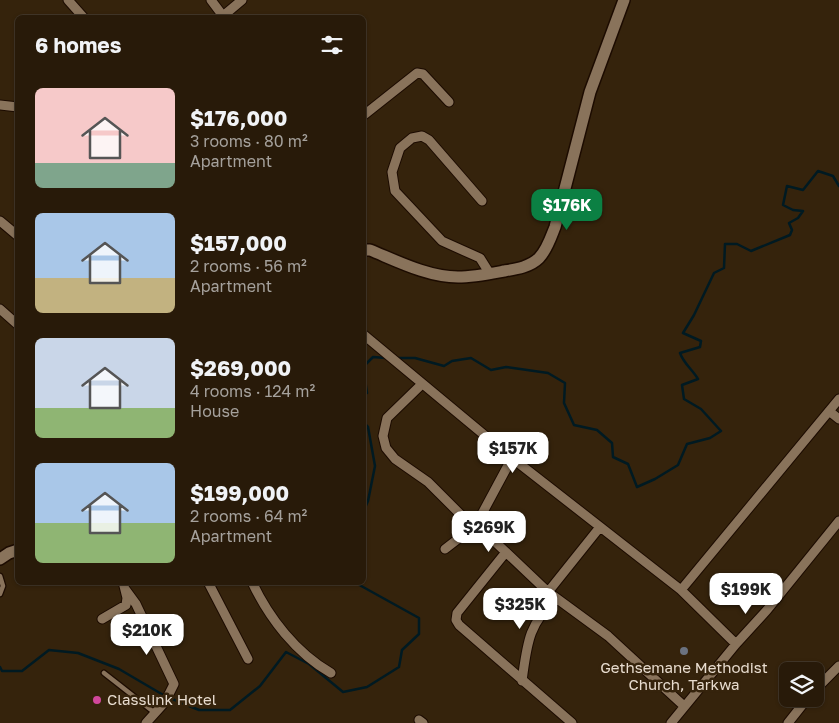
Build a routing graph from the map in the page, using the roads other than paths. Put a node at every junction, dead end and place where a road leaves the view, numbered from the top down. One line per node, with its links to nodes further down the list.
1 (68, 0): 5 (street)
2 (211, 0): 6 (street)
3 (242, 0): 7 (street)
4 (624, 0): 16 (street)
5 (81, 15)
6 (221, 15)
7 (224, 15)
8 (449, 102): 11 (street)
9 (0, 105): 10 (street)
10 (15, 107)
11 (366, 113)
12 (482, 201): 16 (street)
13 (0, 222): 14 (street)
14 (15, 234)
15 (366, 250): 16 (street)
16 (490, 274)
17 (0, 309): 18 (street)
18 (15, 322)
19 (366, 338): 20 (street)
20 (422, 384): 24 (street); 26 (street)
21 (839, 398): 22 (street)
22 (829, 411): 23 (street); 36 (street)
23 (839, 419)
24 (512, 458): 26 (street); 27 (street)
25 (839, 521): 41 (street)
26 (476, 525): 28 (street); 30 (street)
27 (600, 527): 36 (street); 37 (street)
28 (445, 549)
29 (15, 552): 31 (street)
30 (506, 552): 37 (street); 46 (street)
31 (0, 559)
32 (0, 576): 38 (lane)
33 (210, 585): 42 (street)
34 (254, 585): 45 (street)
35 (124, 586): 40 (street); 50 (street)
36 (680, 590): 41 (street)
37 (548, 592): 39 (street)
38 (0, 594)
39 (556, 599): 46 (street); 48 (street)
40 (102, 620)
41 (736, 644): 48 (street)
42 (248, 659)
43 (839, 666): 47 (street)
44 (104, 673): 50 (lane)
45 (331, 673)
46 (522, 681): 51 (street)
47 (824, 681)
48 (684, 706): 53 (street)
49 (801, 707): 54 (street)
50 (155, 713): 52 (street)
51 (568, 722)
52 (146, 723)
53 (671, 723)
54 (788, 723)

